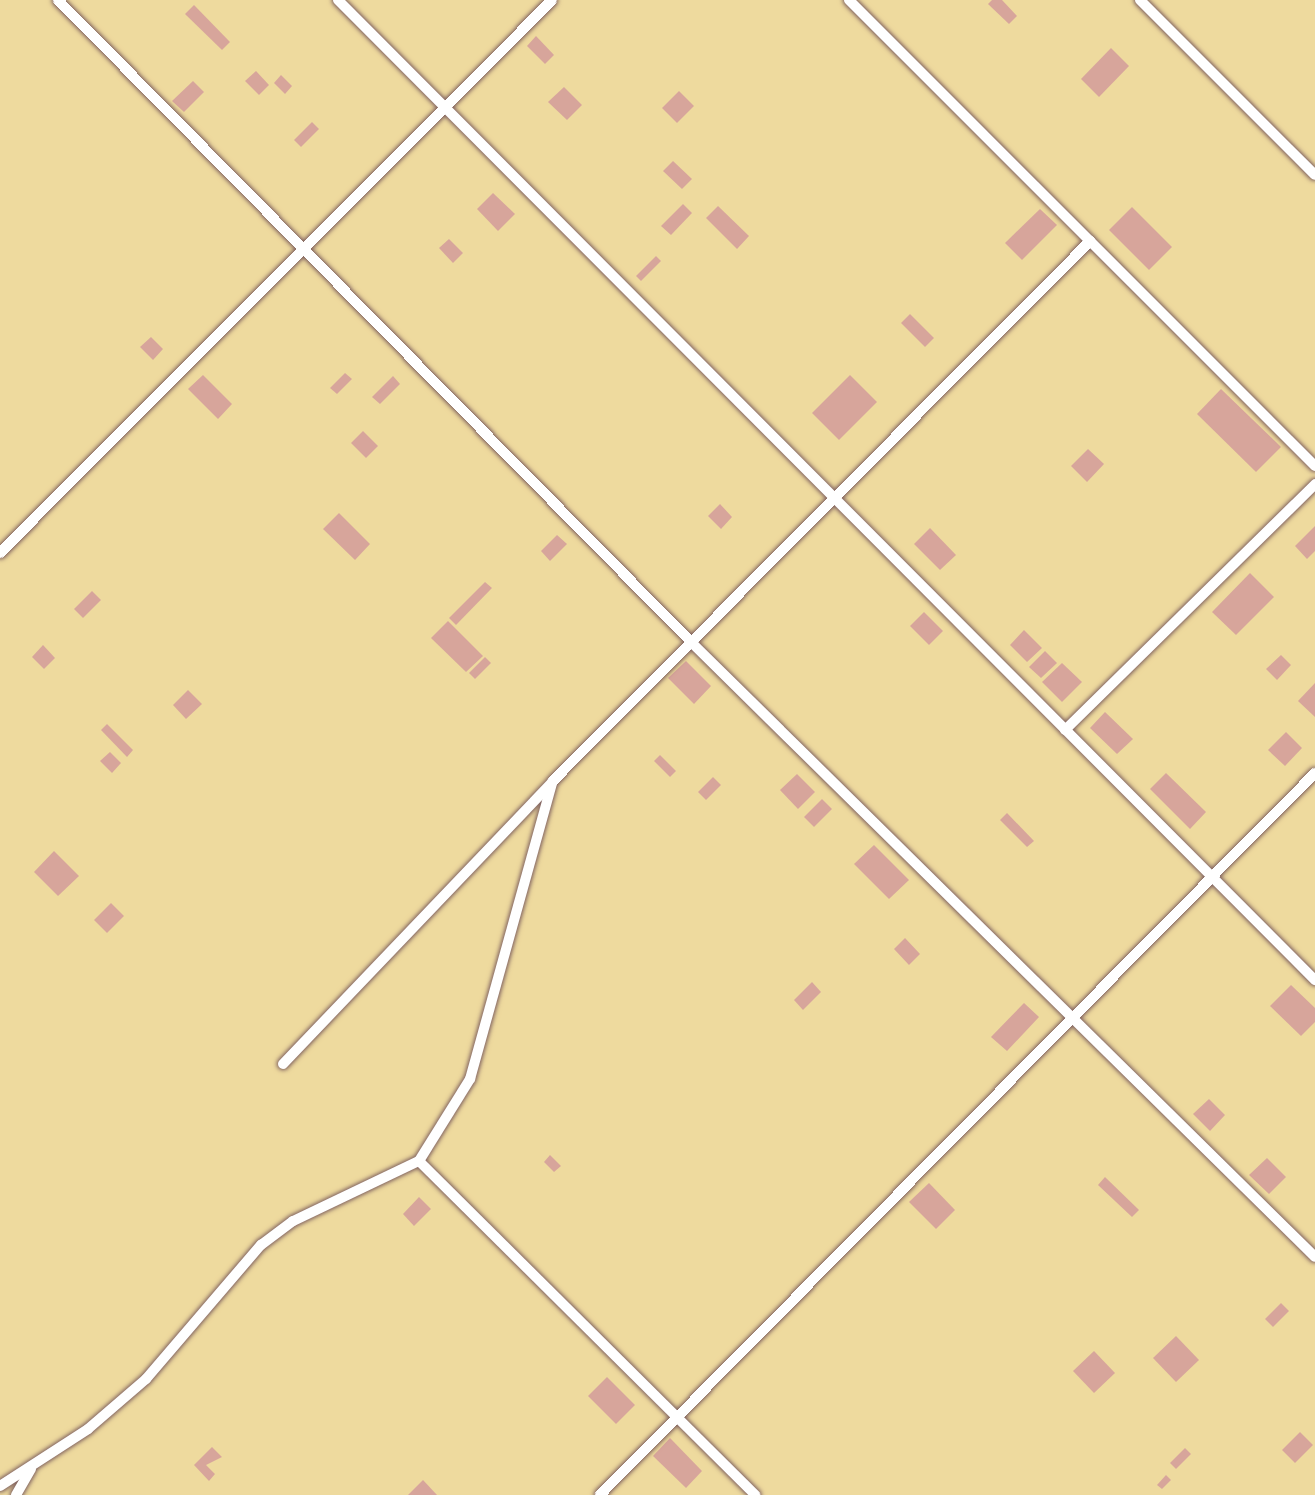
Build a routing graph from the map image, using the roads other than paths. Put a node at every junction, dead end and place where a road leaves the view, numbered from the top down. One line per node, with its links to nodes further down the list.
1 (58, 0): 9 (street)
2 (338, 0): 6 (street)
3 (552, 0): 6 (street)
4 (849, 0): 8 (street)
5 (1140, 0): 7 (street)
6 (446, 108): 9 (street); 12 (street)
7 (1315, 175)
8 (1090, 241): 10 (street); 12 (street)
9 (303, 254): 13 (street); 14 (street)
10 (1315, 466)
11 (1315, 484): 15 (street)
12 (834, 499): 14 (street); 15 (street)
13 (0, 553)
14 (691, 642): 17 (street); 20 (street)
15 (1065, 730): 18 (street)
16 (1315, 773): 18 (street)
17 (553, 781): 21 (street); 22 (street)
18 (1212, 877): 19 (street); 20 (street)
19 (1315, 980)
20 (1072, 1017): 23 (street); 24 (street)
21 (283, 1064)
22 (419, 1161): 24 (street); 25 (street)
23 (1315, 1257)
24 (676, 1416): 28 (street); 29 (street)
25 (31, 1469): 26 (street); 27 (street)
26 (0, 1486)
27 (16, 1495)
28 (600, 1495)
29 (755, 1495)

